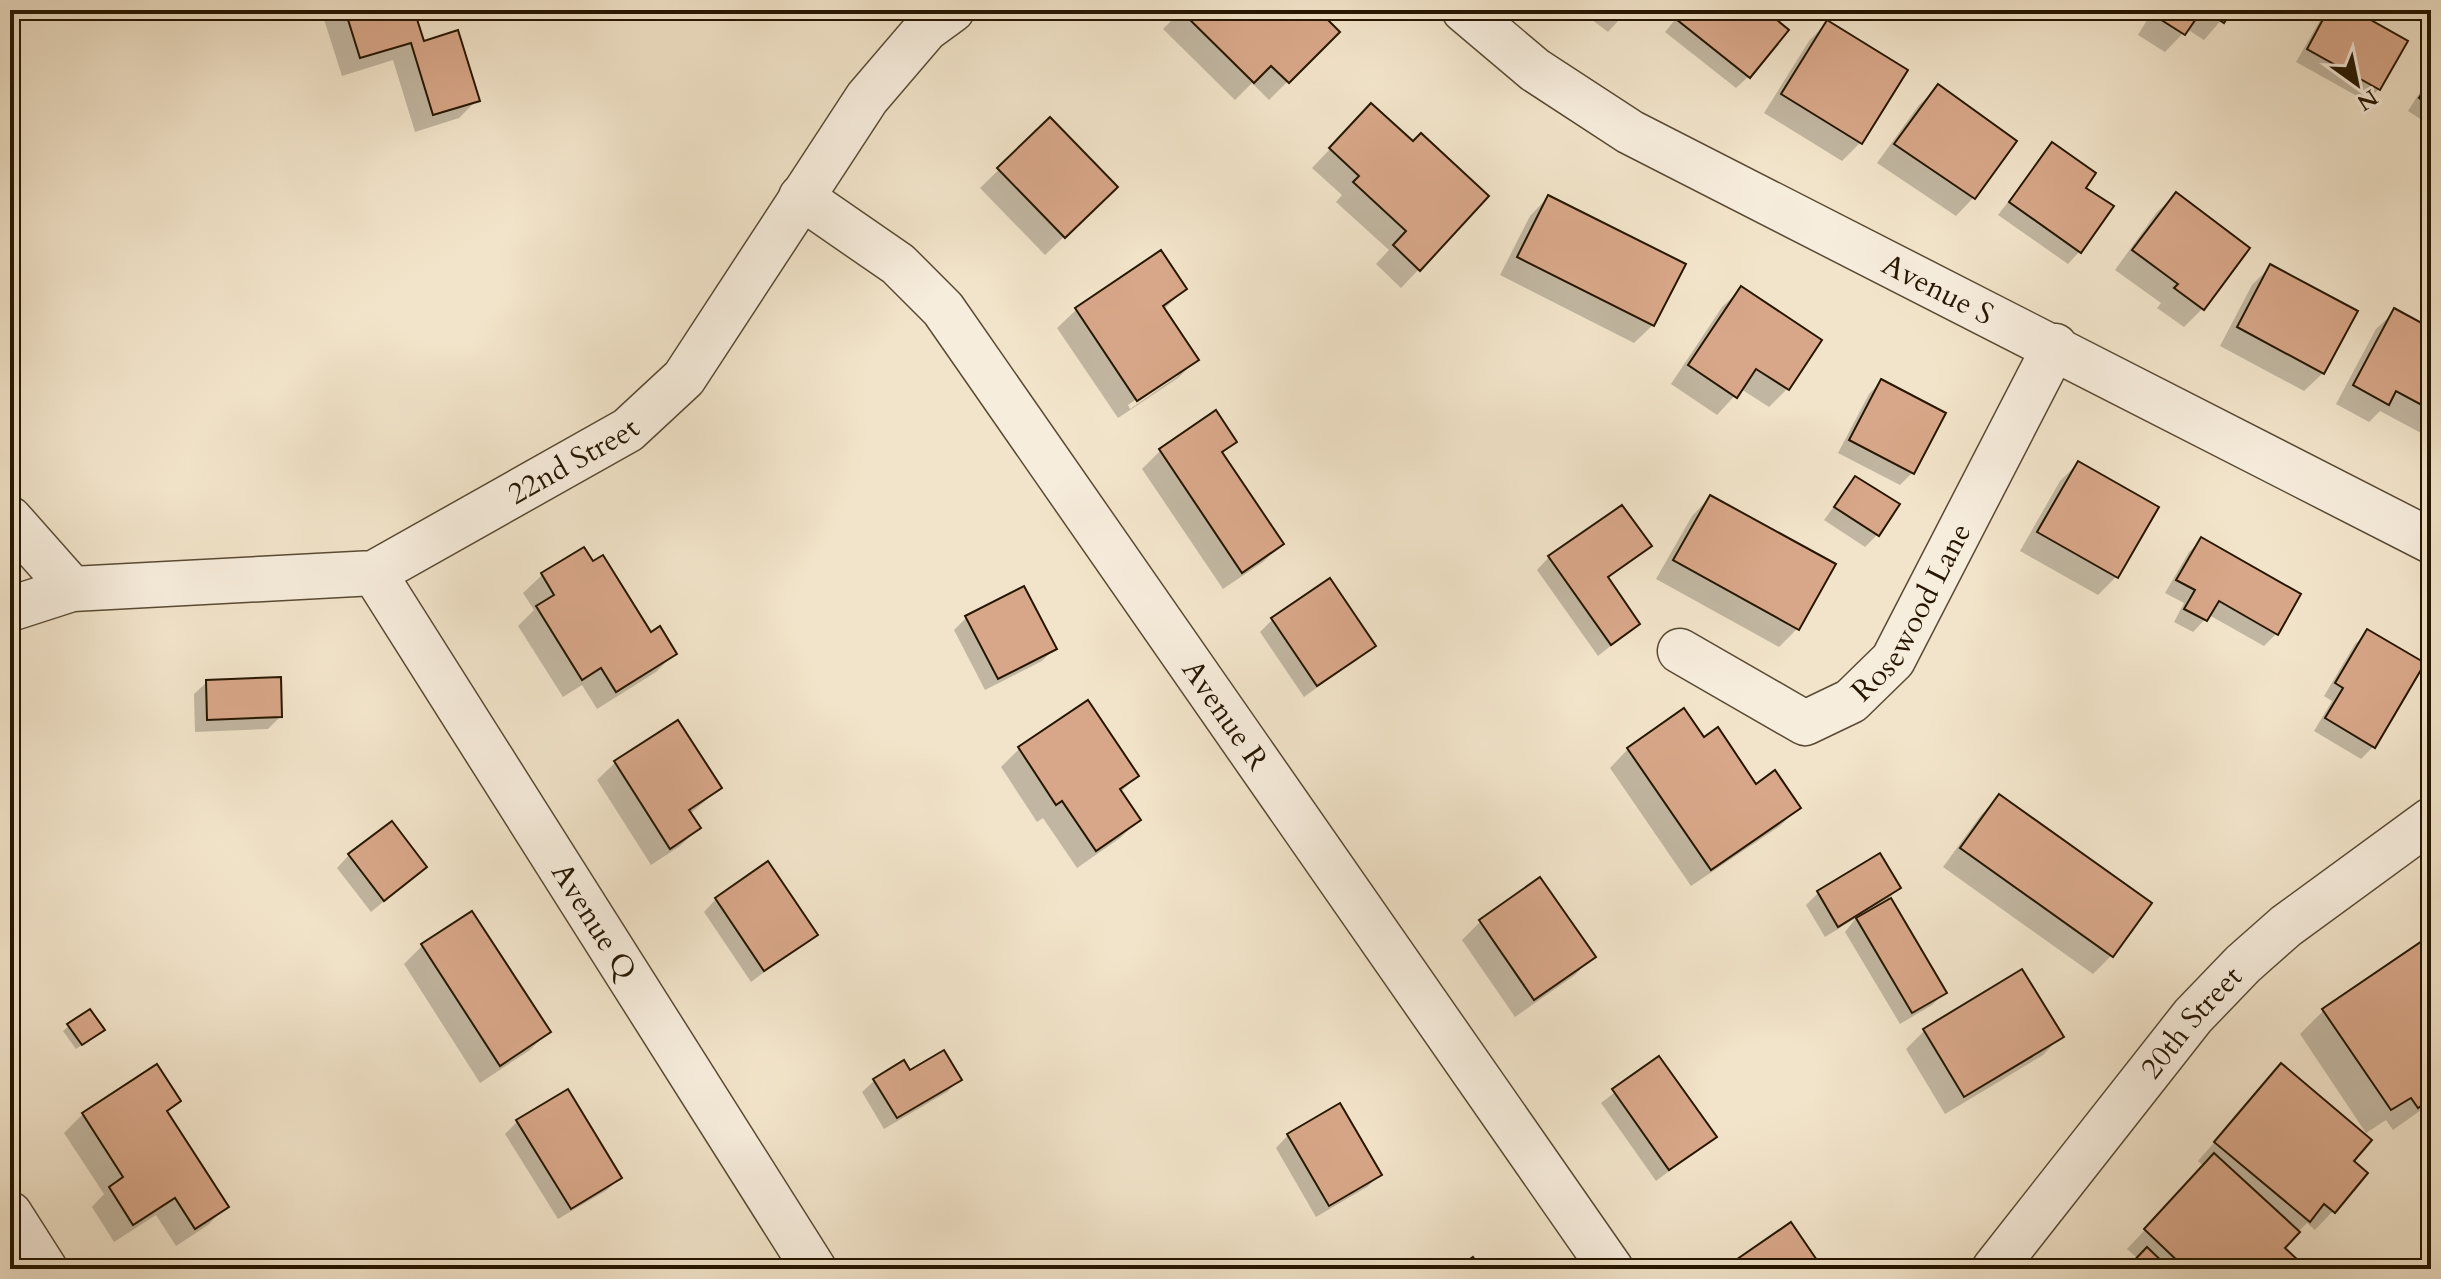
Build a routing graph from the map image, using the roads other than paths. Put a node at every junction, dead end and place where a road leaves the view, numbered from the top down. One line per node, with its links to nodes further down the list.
1 (952, 10): 3 (street, 22nd Street)
2 (1464, 10): 4 (street, Avenue S)
3 (801, 197): 7 (street, 22nd Street); 15 (street, Avenue R)
4 (2055, 346): 6 (street, Avenue S); 10 (street, Rosewood Lane)
5 (10, 519): 8 (street)
6 (2431, 541)
7 (374, 573): 8 (street, 22nd Street); 14 (street, Avenue Q)
8 (72, 589): 9 (street, 22nd Street)
9 (10, 609)
10 (1680, 651)
11 (2431, 820): 16 (street, 20th Street)
12 (10, 1214): 13 (street)
13 (45, 1269)
14 (814, 1269)
15 (1611, 1269)
16 (1994, 1269)

